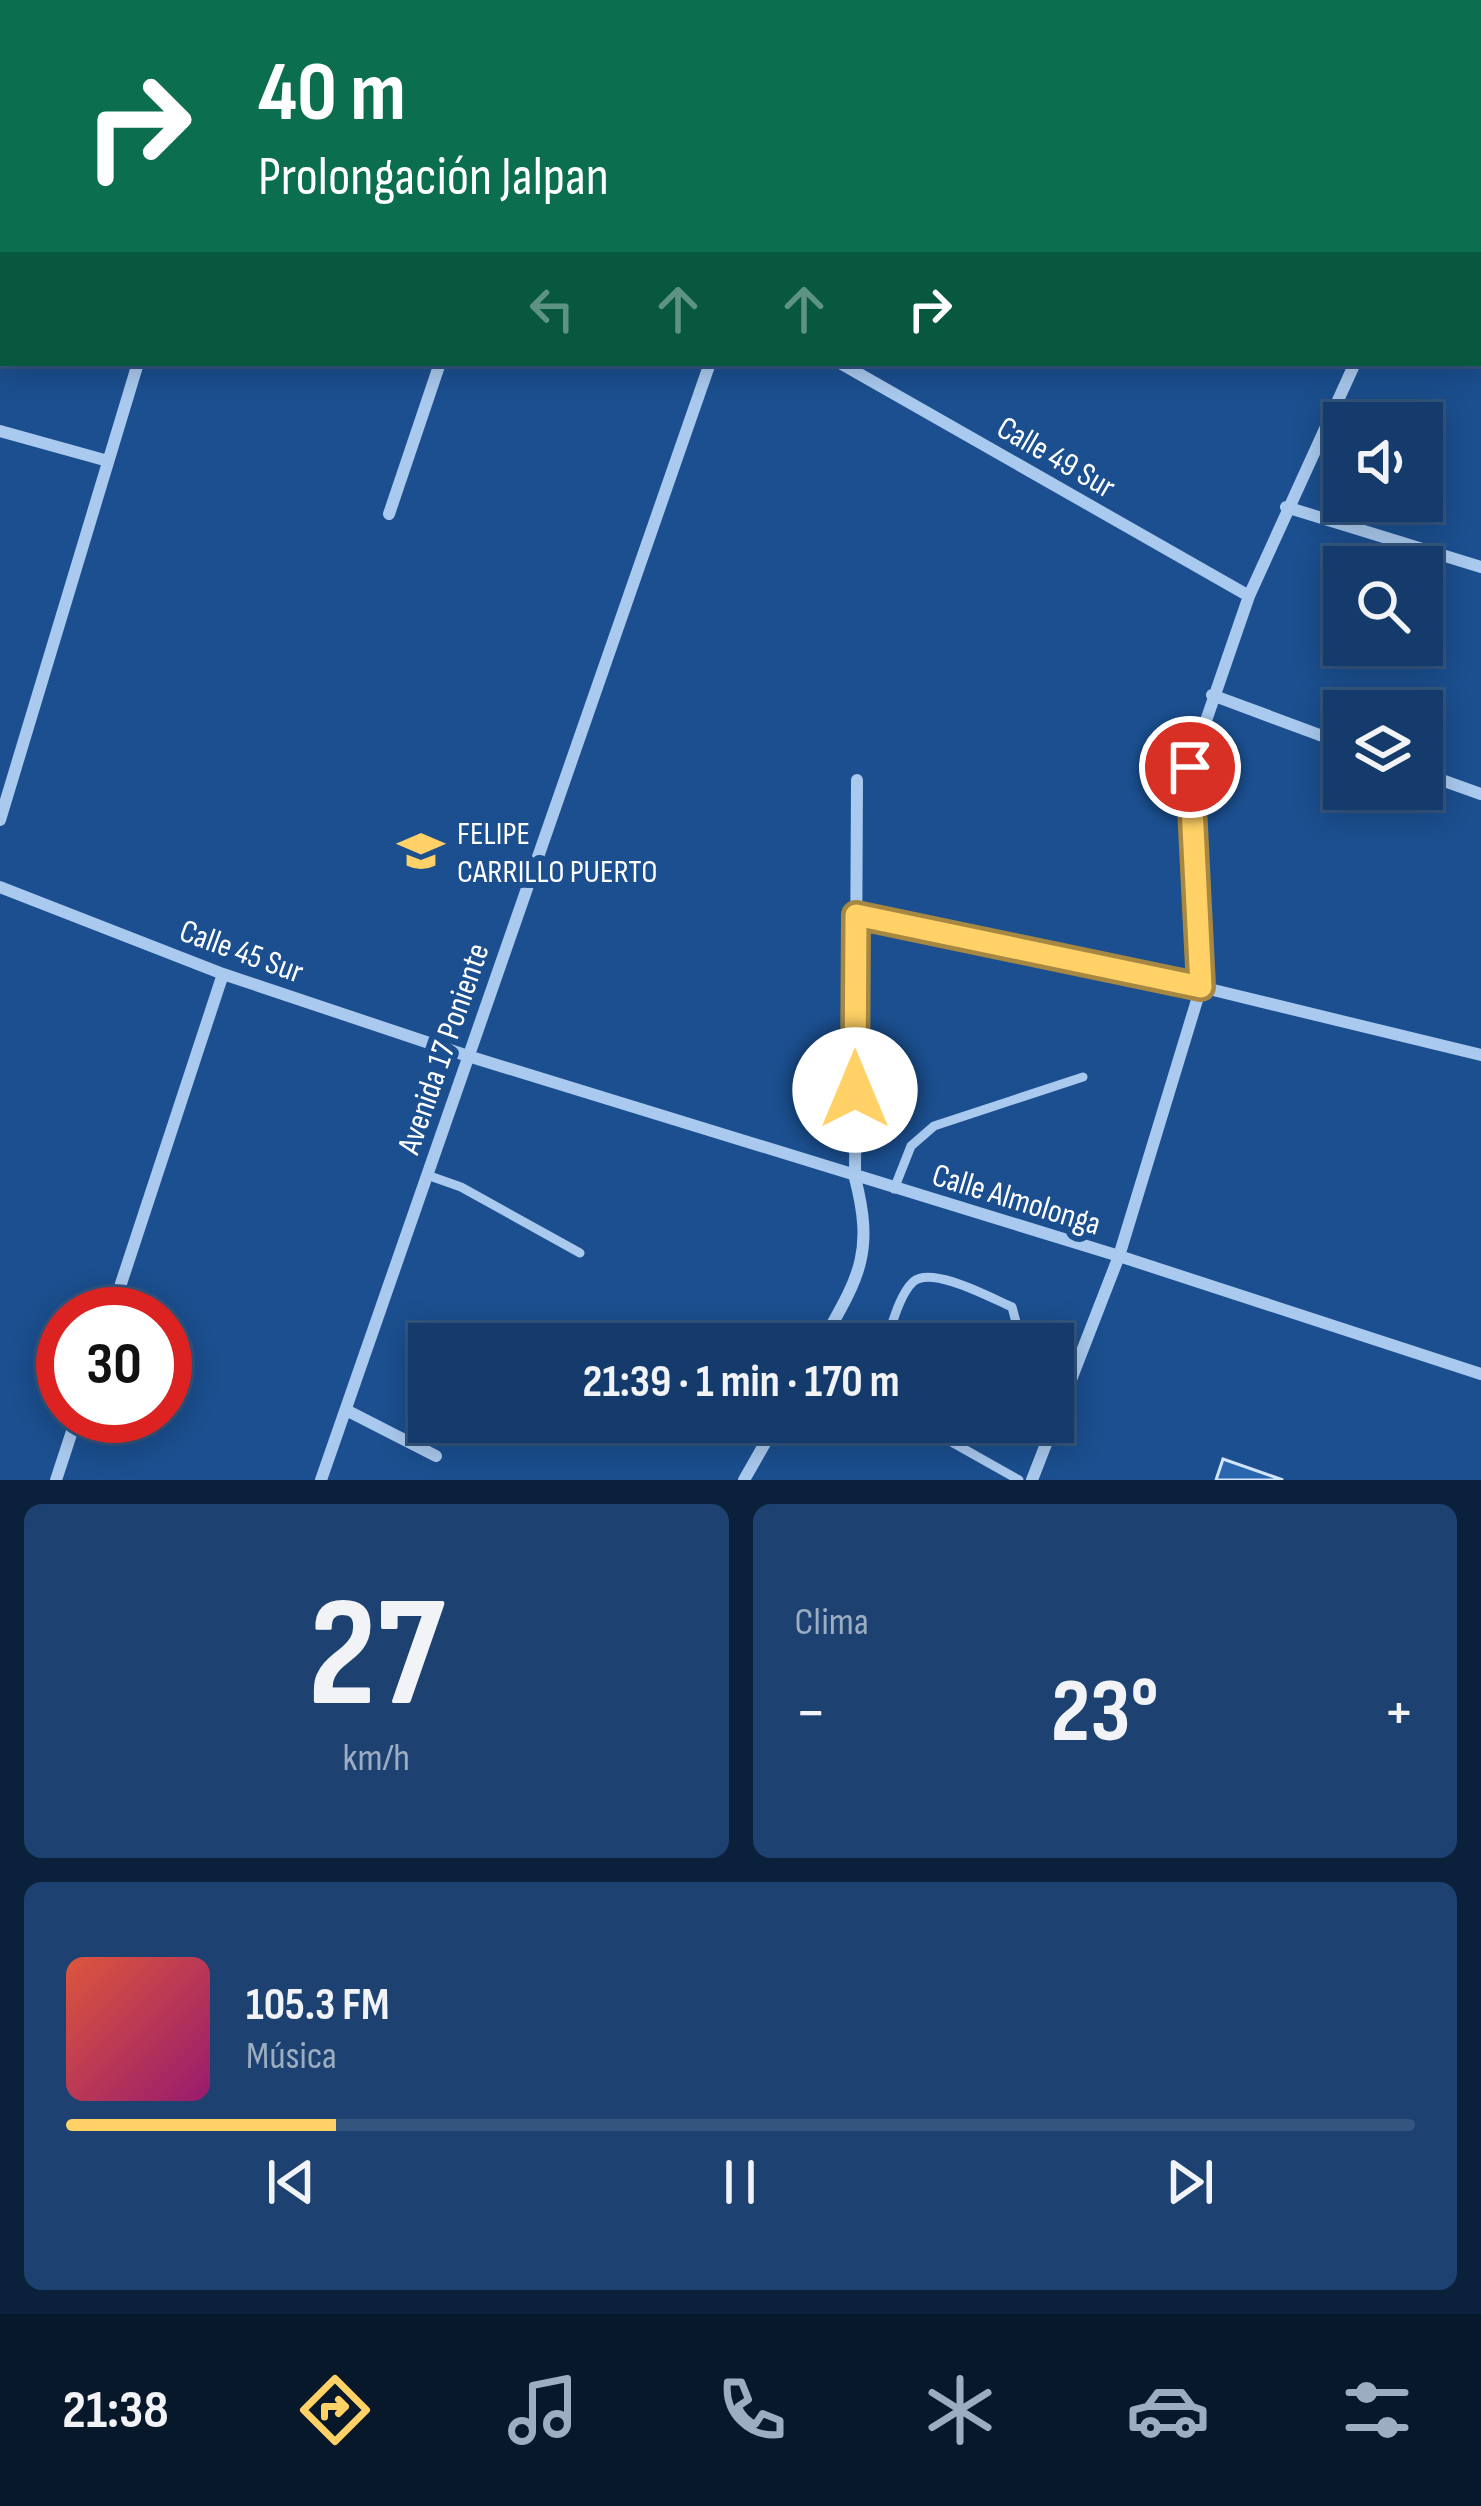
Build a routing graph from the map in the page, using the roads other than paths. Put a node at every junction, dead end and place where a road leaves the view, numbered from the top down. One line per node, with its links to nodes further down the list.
1 (137, 366): 7 (street)
2 (439, 366): 9 (street)
3 (709, 366): 23 (street, Avenida 17 Poniente)
4 (845, 366): 11 (street, Calle 49 Sur)
5 (1353, 366): 8 (street)
6 (0, 431): 7 (street)
7 (108, 461): 17 (street)
8 (1286, 507): 10 (street); 11 (street)
9 (389, 514)
10 (1481, 567)
11 (1249, 596): 12 (street)
12 (1212, 695): 13 (street); 21 (street)
13 (1323, 736)
14 (857, 780): 19 (street)
15 (1443, 780): 16 (street)
16 (1481, 794)
17 (0, 820)
18 (0, 887): 20 (street, Calle 45 Sur)
19 (856, 915): 21 (street); 26 (street)
20 (223, 974): 23 (street, Calle 45 Sur); 30 (street)
21 (1201, 987): 22 (street); 29 (street)
22 (1481, 1055)
23 (468, 1056): 25 (street, Avenida 17 Poniente); 26 (street, Calle Almolonga)
24 (1083, 1078): 27 (lane)
25 (427, 1175): 28 (lane); 35 (street, Avenida 17 Poniente)
26 (855, 1178): 27 (street, Calle Almolonga); 31 (street)
27 (894, 1190): 29 (street, Calle Almolonga)
28 (580, 1253)
29 (1119, 1256): 34 (street, Calle Almolonga); 44 (street)
30 (120, 1287)
31 (833, 1323)
32 (894, 1323): 33 (lane)
33 (1016, 1323)
34 (1481, 1373)
35 (346, 1410): 39 (street); 41 (street, Avenida 17 Poniente)
36 (68, 1443): 40 (street)
37 (765, 1443): 42 (street)
38 (958, 1443): 43 (lane)
39 (436, 1456)
40 (56, 1480)
41 (321, 1480)
42 (744, 1480)
43 (1019, 1480)
44 (1032, 1480)

